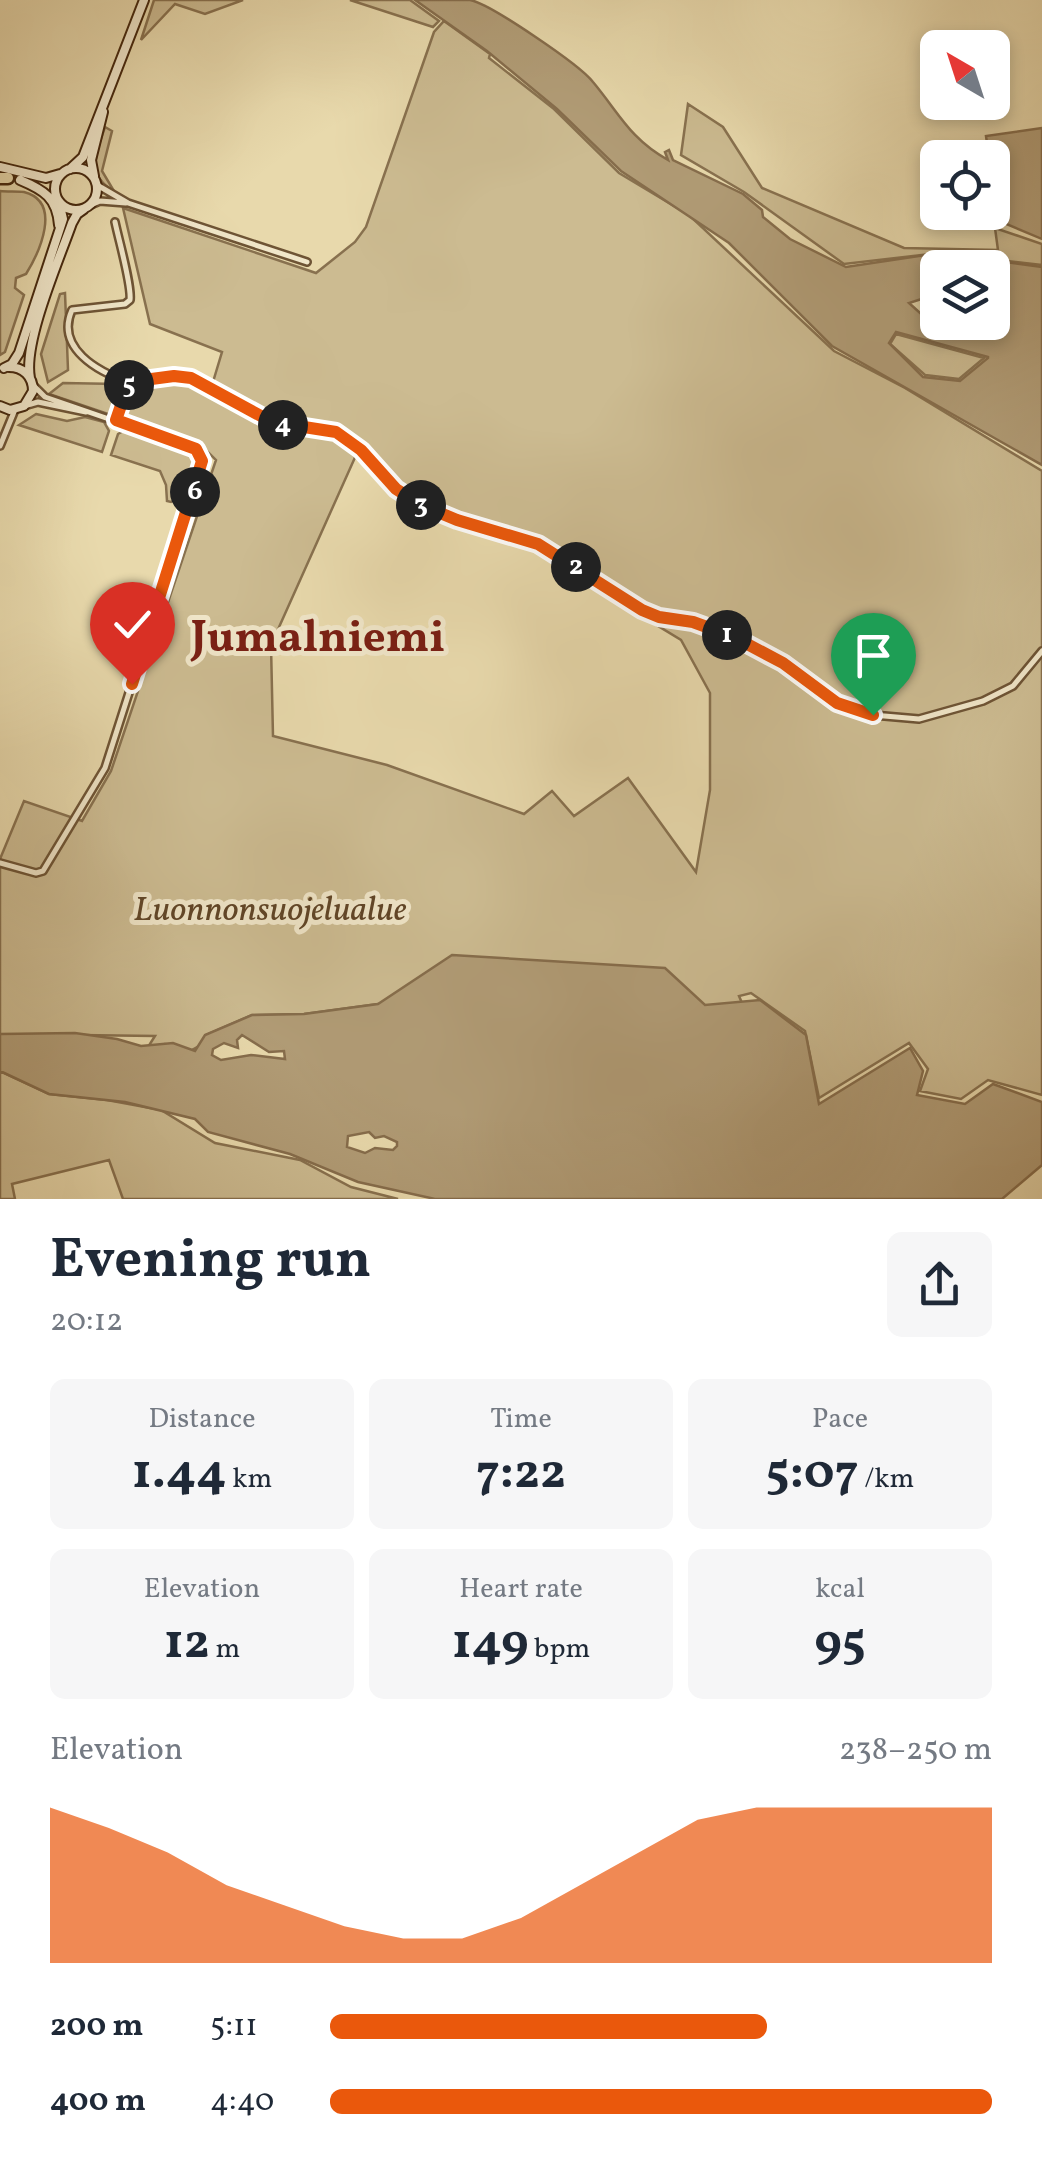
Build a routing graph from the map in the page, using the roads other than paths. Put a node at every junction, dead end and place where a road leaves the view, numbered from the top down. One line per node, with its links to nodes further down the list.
1 (144, 0): 2 (street)
2 (103, 107): 4 (street); 6 (street)
3 (0, 167): 4 (street)
4 (67, 170): 6 (street); 7 (street)
5 (7, 178): 7 (street); 11 (street)
6 (96, 182): 8 (street); 9 (street)
7 (58, 199): 9 (street); 11 (street)
8 (128, 203): 9 (street); 12 (street)
9 (88, 207): 14 (street)
10 (116, 222): 15 (street)
11 (58, 232): 13 (street)
12 (307, 262)
13 (2, 369): 14 (street)
14 (32, 382): 17 (street); 18 (street)
15 (129, 382): 19 (street); 21 (street)
16 (0, 406): 17 (street)
17 (20, 408): 18 (street); 20 (street)
18 (94, 413): 19 (street)
19 (116, 420): 22 (street)
20 (0, 446)
21 (1042, 650)
22 (0, 863)

